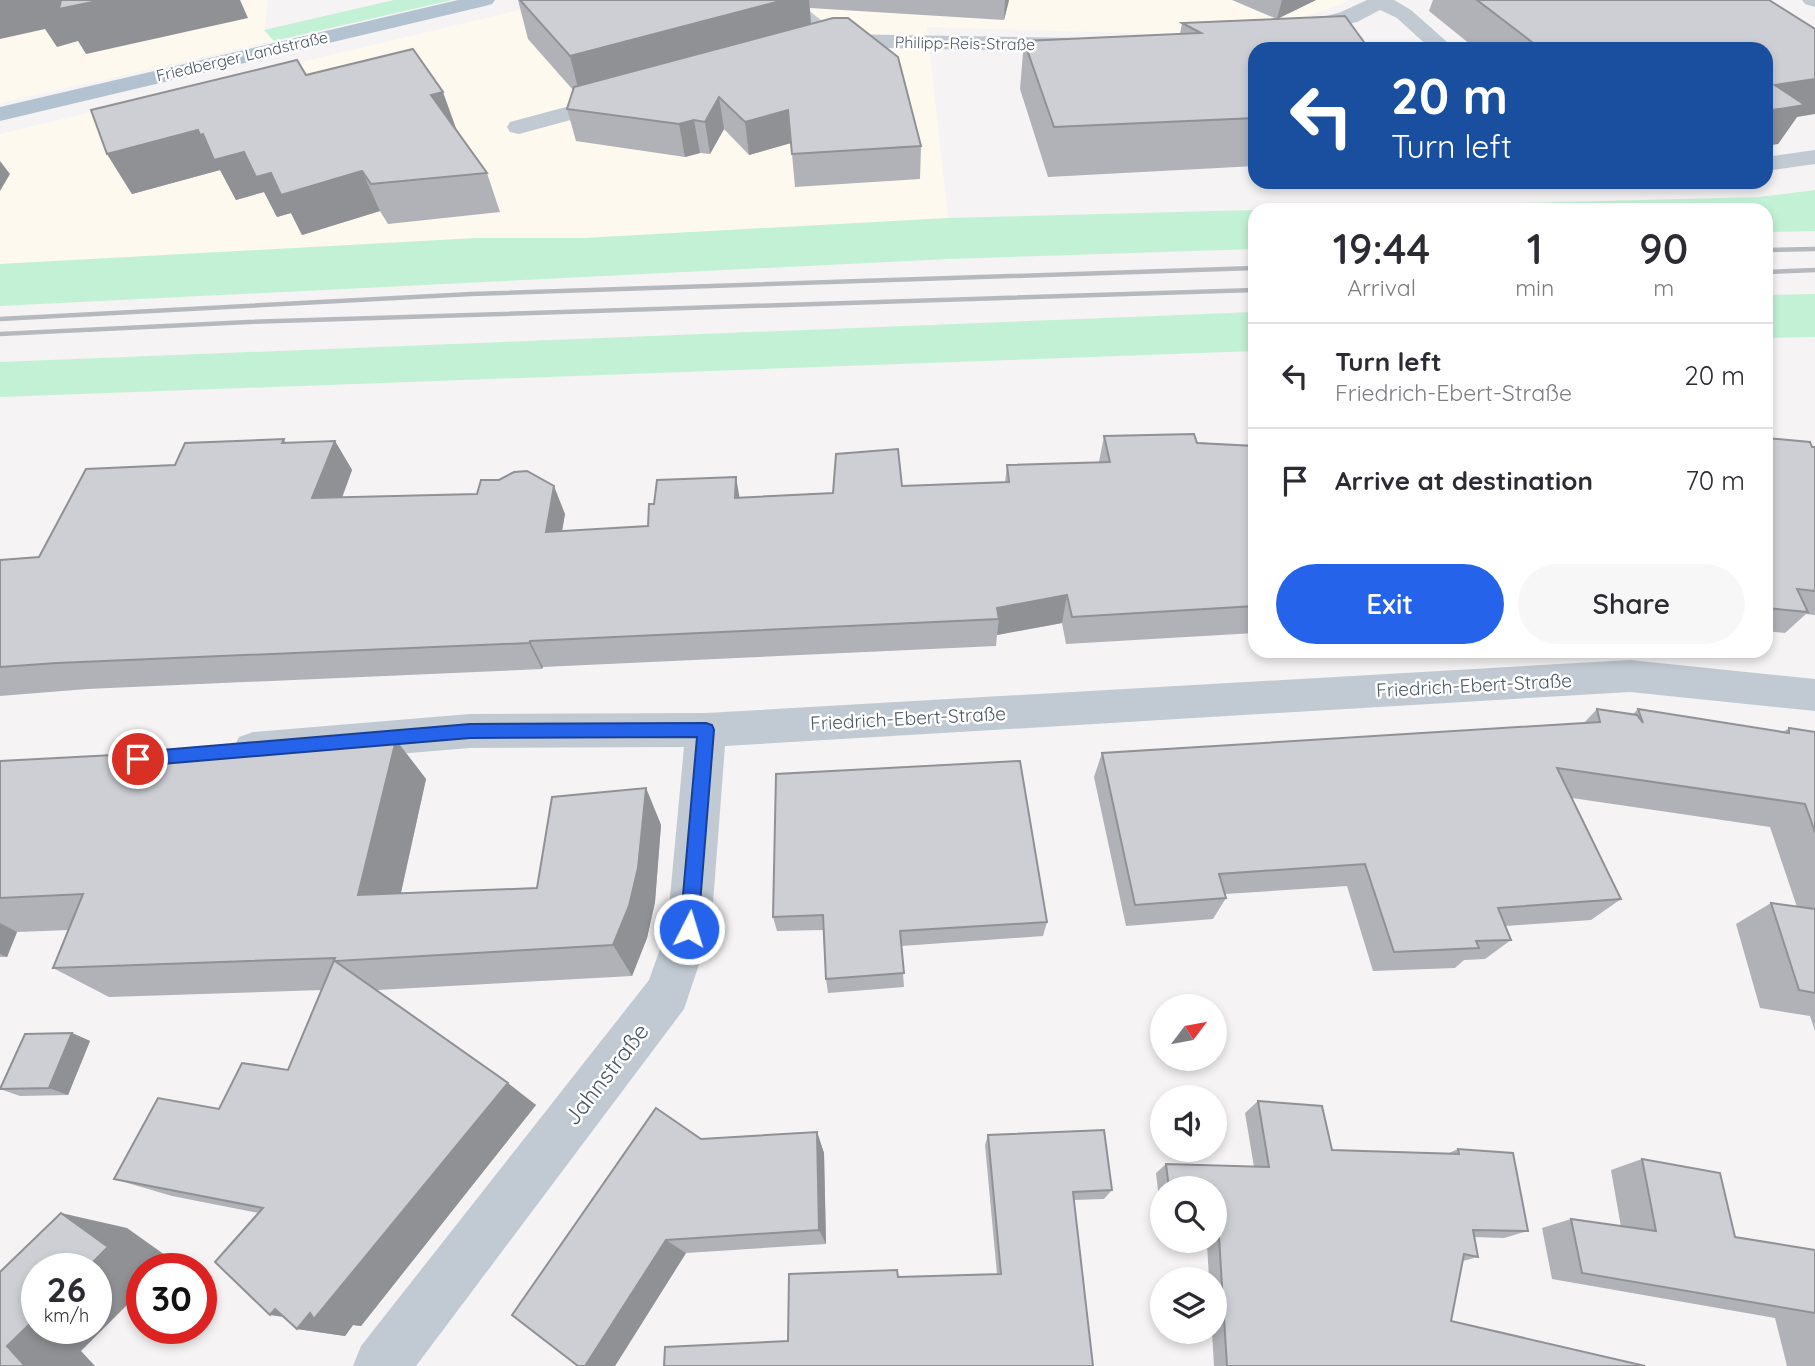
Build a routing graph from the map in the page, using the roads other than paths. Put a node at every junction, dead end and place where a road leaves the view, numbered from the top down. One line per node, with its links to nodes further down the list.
1 (485, 0): 10 (main road, Friedberger Landstraße)
2 (783, 0): 5 (street)
3 (1383, 1): 4 (street); 6 (street)
4 (1268, 36)
5 (833, 40): 7 (street, Philipp-Reis-Straße); 8 (street, Philipp-Reis-Straße)
6 (1436, 42)
7 (1093, 45)
8 (808, 47)
9 (639, 94): 11 (street)
10 (0, 114)
11 (519, 127)
12 (1815, 157): 13 (street)
13 (1773, 163)
14 (1815, 695): 15 (street, Friedrich-Ebert-Straße)
15 (706, 730): 16 (street, Friedrich-Ebert-Straße); 17 (street, Jahnstraße)
16 (221, 752)
17 (381, 1366)

